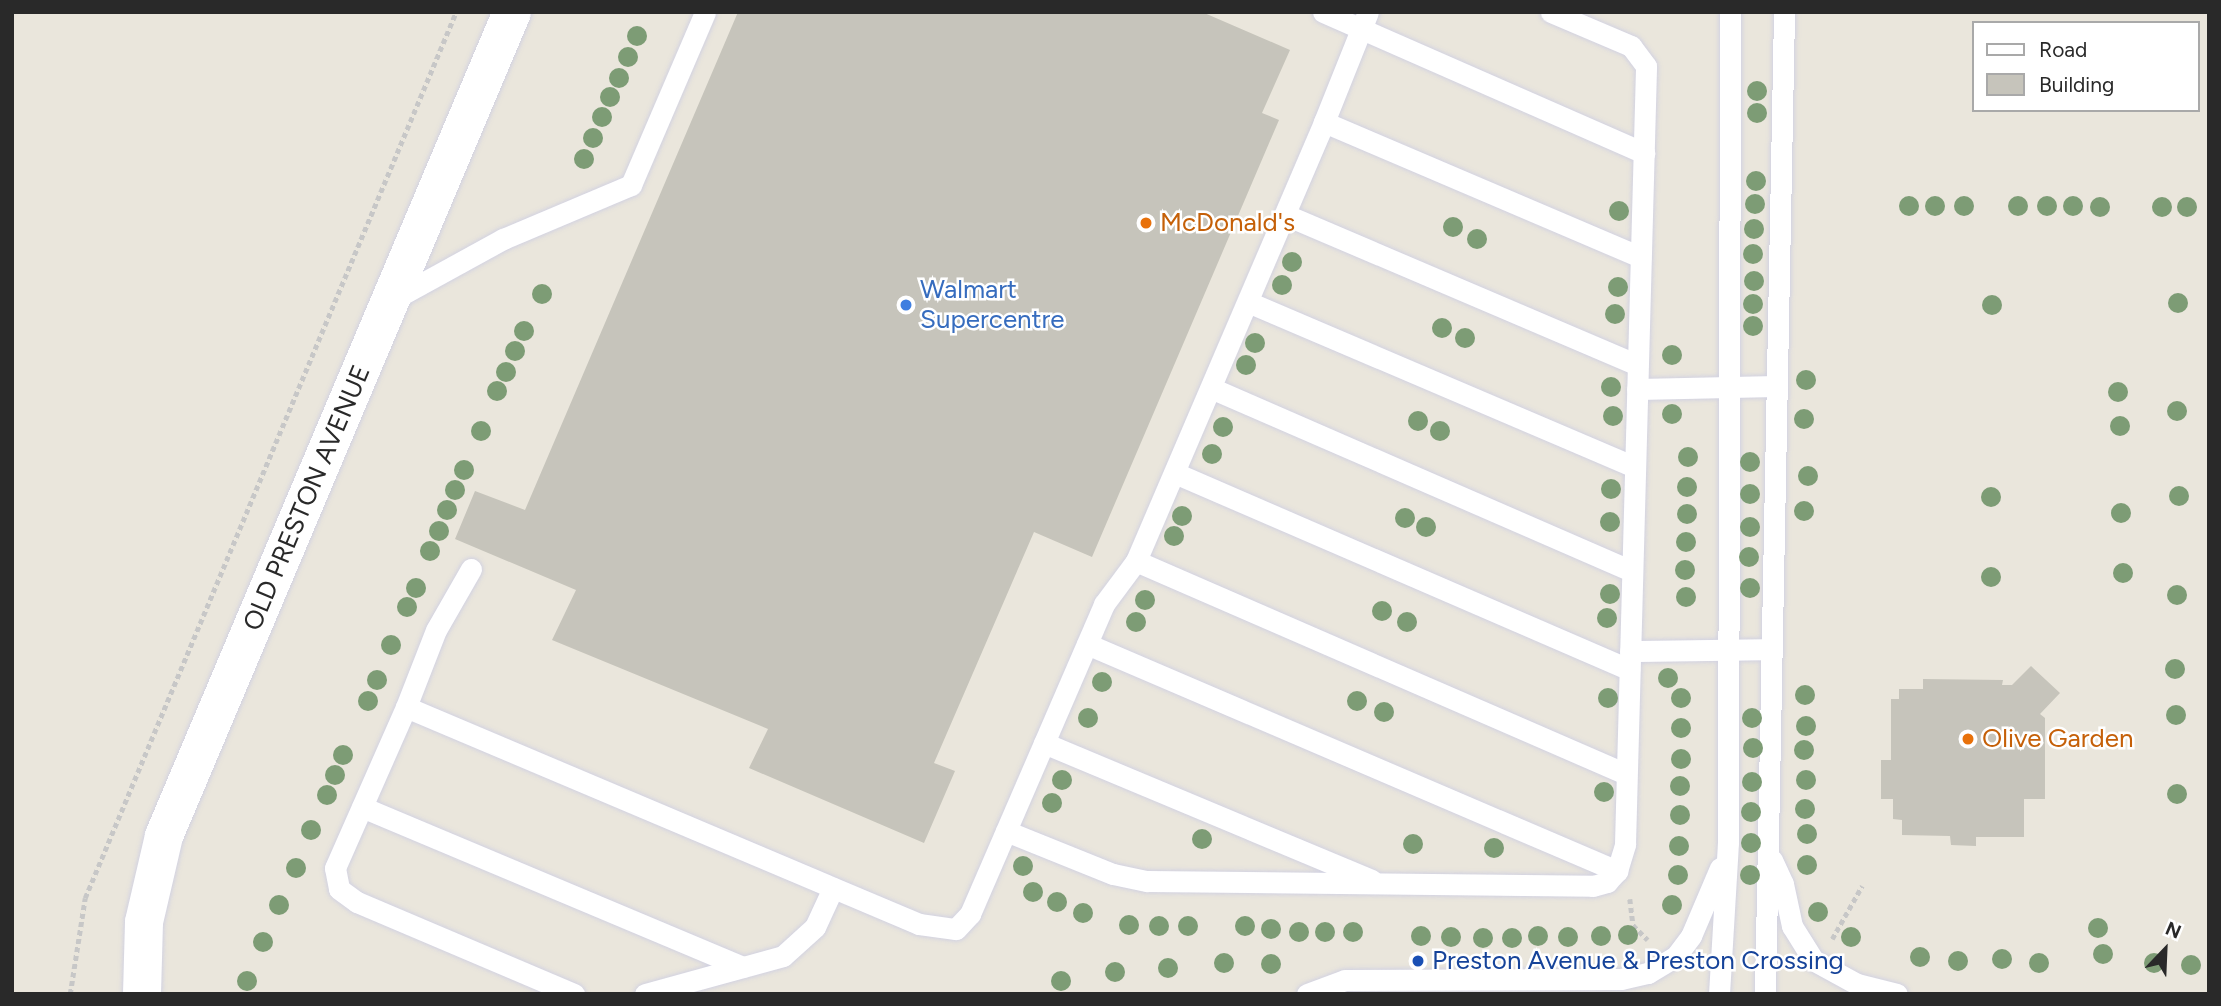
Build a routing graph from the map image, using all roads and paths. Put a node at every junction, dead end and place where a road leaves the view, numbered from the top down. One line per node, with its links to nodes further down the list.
1 (456, 12): 43 (path)
2 (512, 12): 13 (street, OLD PRESTON AVENUE)
3 (705, 12): 13 (lane)
4 (1323, 12): 8 (lane)
5 (1551, 12): 10 (lane)
6 (1730, 12): 17 (lane)
7 (1784, 12): 16 (lane)
8 (1365, 20): 9 (lane); 10 (lane)
9 (1324, 122): 11 (lane); 12 (lane)
10 (1644, 153): 12 (lane)
11 (1286, 215): 14 (lane); 15 (lane)
12 (1640, 257): 15 (lane)
13 (390, 300): 44 (street, OLD PRESTON AVENUE)
14 (1248, 302): 18 (lane); 20 (lane)
15 (1637, 365): 19 (lane)
16 (1777, 386): 17 (lane); 26 (lane)
17 (1729, 387): 19 (lane); 27 (lane)
18 (1211, 388): 21 (lane); 24 (lane)
19 (1637, 389): 20 (lane)
20 (1634, 467): 24 (lane)
21 (1175, 472): 22 (lane); 28 (lane)
22 (1136, 561): 25 (lane); 31 (lane)
23 (471, 569): 29 (lane)
24 (1632, 571): 28 (lane)
25 (1087, 644): 30 (lane); 36 (lane)
26 (1771, 649): 27 (lane); 35 (lane)
27 (1728, 651): 28 (lane); 34 (lane)
28 (1630, 660): 31 (lane)
29 (407, 707): 32 (lane); 39 (lane)
30 (1044, 743): 33 (lane); 37 (lane)
31 (1626, 774): 36 (lane)
32 (362, 807): 42 (lane); 45 (lane)
33 (1006, 831): 37 (lane); 39 (lane)
34 (1728, 842): 47 (lane); 48 (lane)
35 (1769, 855): 49 (lane); 50 (lane)
36 (1617, 871): 37 (lane); 41 (path)
37 (1381, 884)
38 (1862, 886): 40 (path)
39 (833, 888): 42 (lane)
40 (1831, 940)
41 (1659, 950)
42 (743, 967): 46 (lane)
43 (70, 994)
44 (142, 994)
45 (574, 994)
46 (645, 994)
47 (1307, 994)
48 (1719, 994)
49 (1765, 994)
50 (1897, 994)

